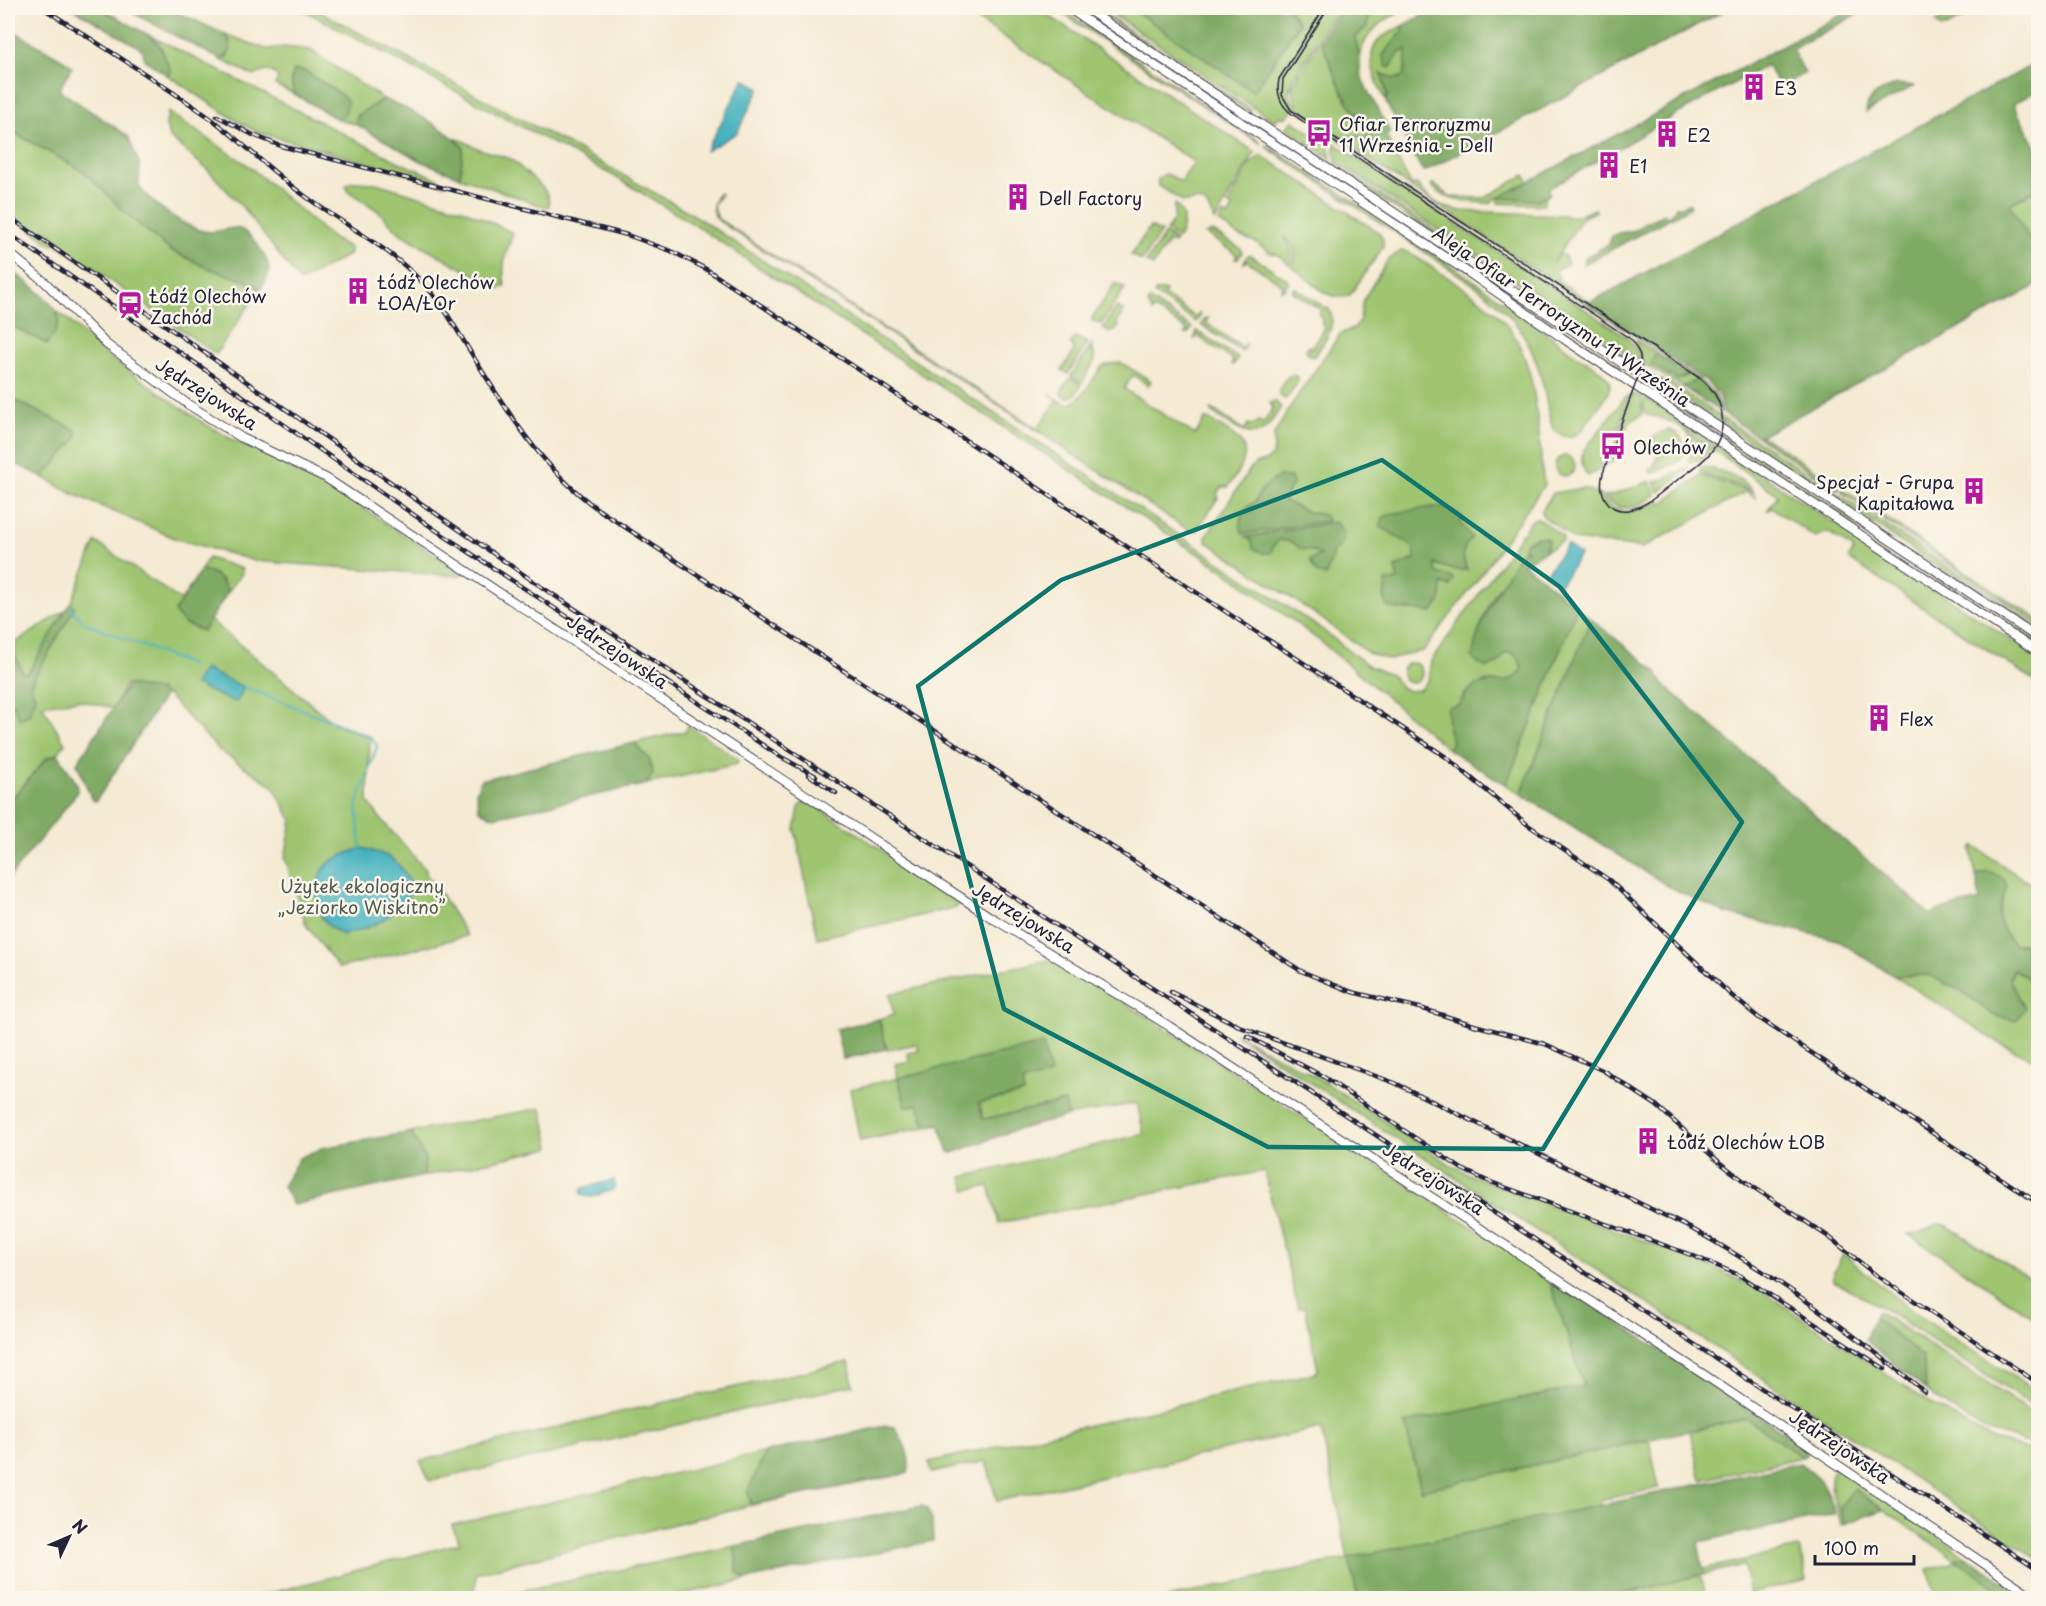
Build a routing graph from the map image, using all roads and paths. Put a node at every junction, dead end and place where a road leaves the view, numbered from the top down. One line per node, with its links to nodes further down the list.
1 (1068, 8): 5 (street, Aleja Ofiar Terroryzmu 11 Września)
2 (1085, 8): 4 (street, Aleja Ofiar Terroryzmu 11 Września)
3 (8, 252): 6 (street, Jędrzejowska)
4 (2038, 638)
5 (2038, 652)
6 (2035, 1599)

